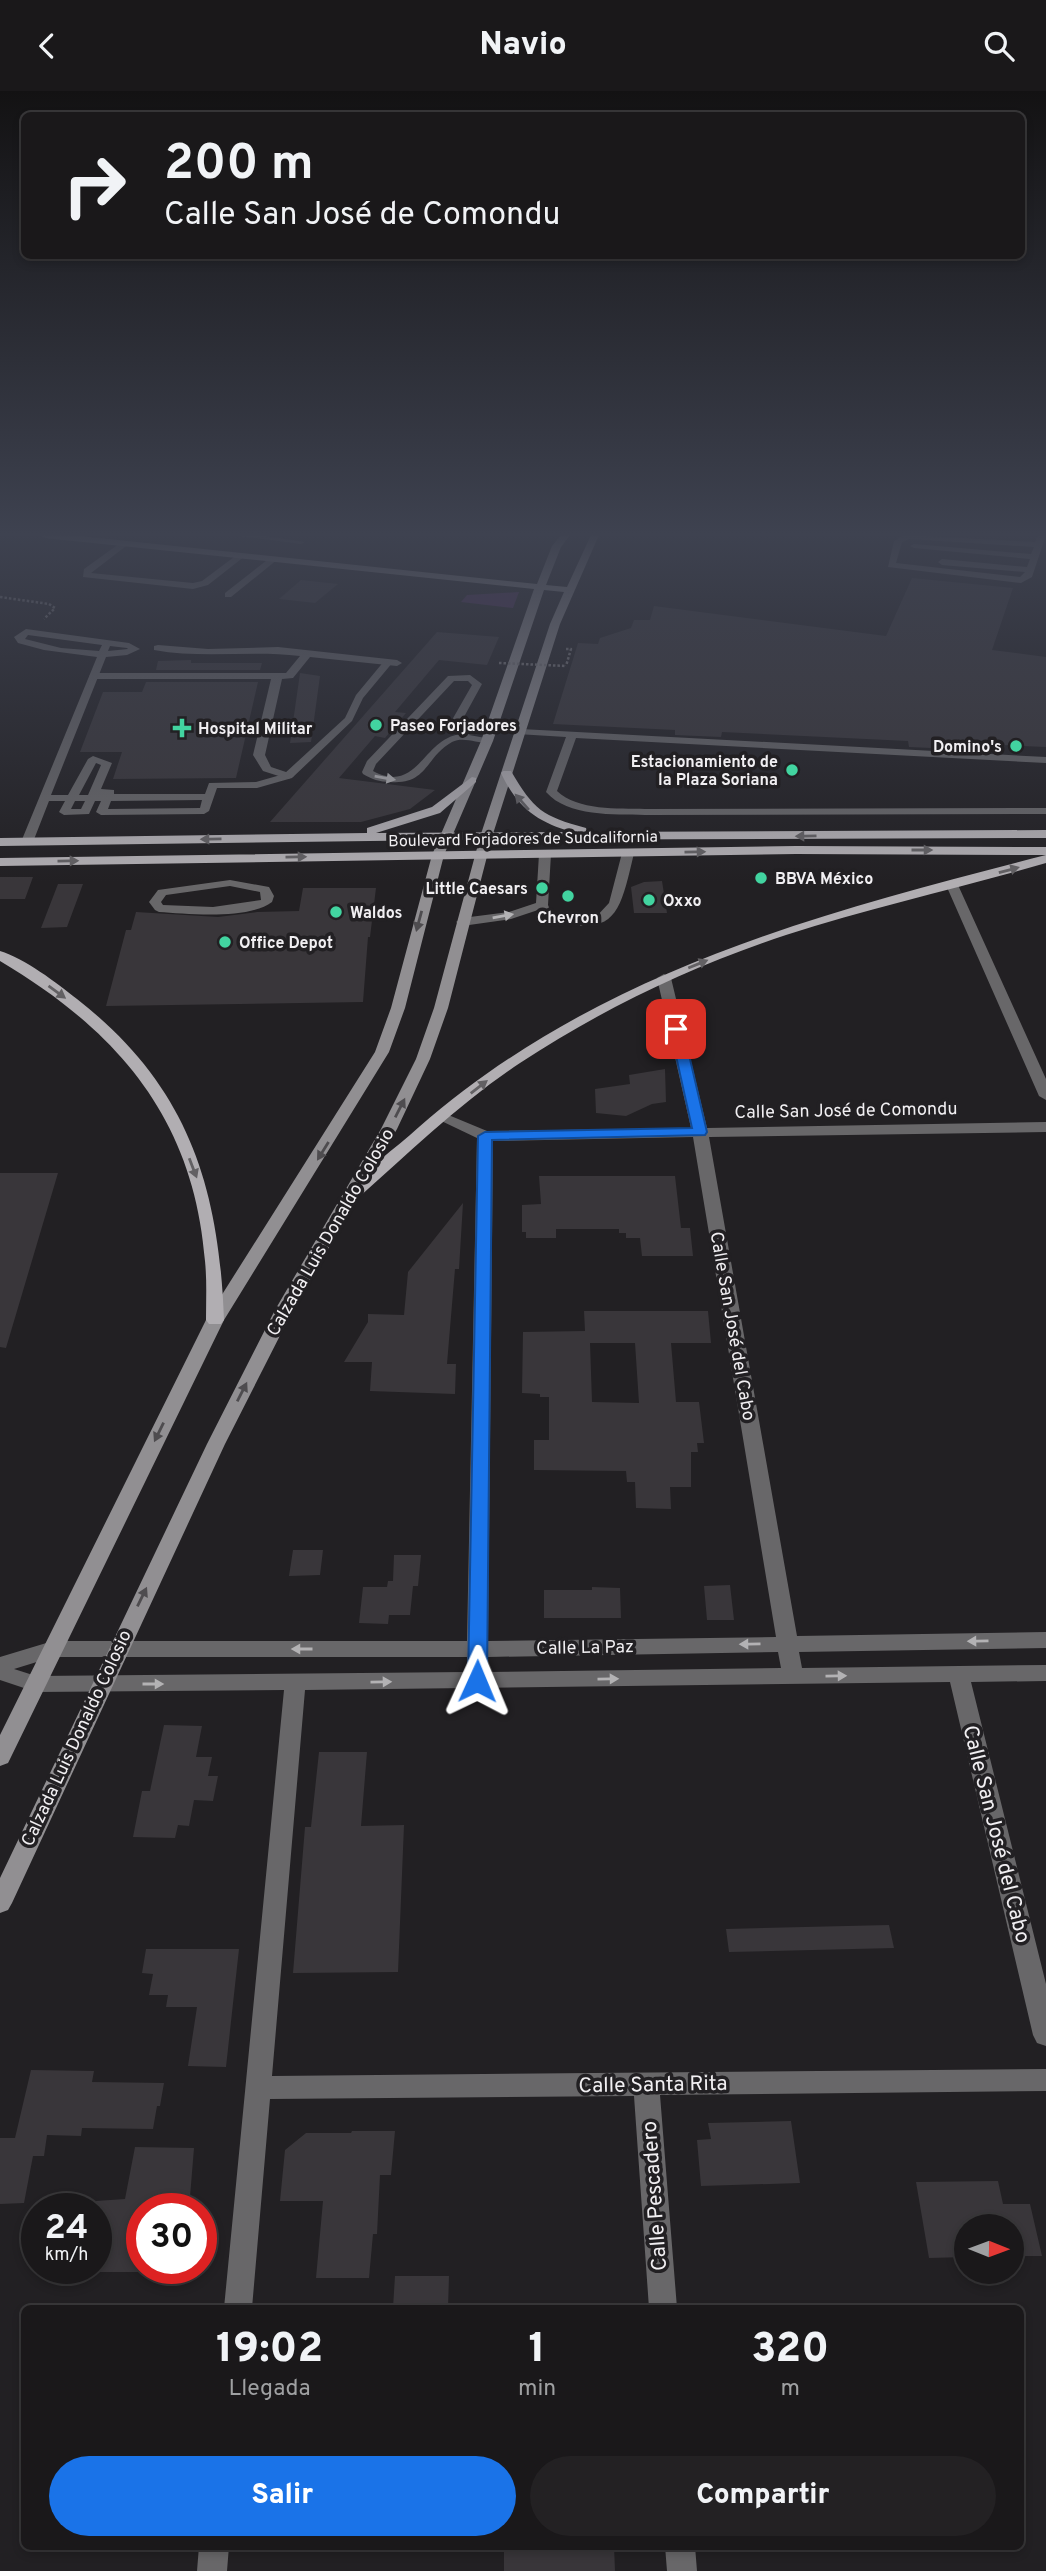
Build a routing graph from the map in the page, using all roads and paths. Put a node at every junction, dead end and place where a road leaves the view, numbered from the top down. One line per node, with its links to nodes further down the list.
1 (75, 651): 10 (lane)
2 (104, 651): 10 (lane)
3 (130, 651): 10 (lane)
4 (192, 651): 5 (street)
5 (252, 651)
6 (285, 651): 9 (street)
7 (518, 651): 16 (main road)
8 (548, 651): 17 (main road, Calzada Luis Donaldo Colosio)
9 (308, 653): 11 (street); 15 (street)
10 (102, 654): 14 (lane)
11 (393, 663): 22 (lane)
12 (499, 663): 13 (path, bridge)
13 (566, 666)
14 (94, 675): 15 (street); 25 (lane)
15 (277, 676): 22 (street)
16 (496, 716): 17 (main road); 18 (main road)
17 (521, 732): 19 (lane); 21 (main road, Calzada Luis Donaldo Colosio)
18 (489, 736): 18 (lane, one-way to 18); 23 (main road)
19 (572, 736): 20 (lane); 27 (lane)
20 (1046, 760)
21 (507, 773): 33 (main road, one-way to 21); 36 (main road, Calzada Luis Donaldo Colosio)
22 (288, 776): 24 (lane)
23 (472, 780): 31 (main road); 32 (main road)
24 (93, 795): 26 (lane); 26 (lane); 26 (lane)
25 (44, 798): 26 (lane); 35 (lane)
26 (72, 798)
27 (1046, 811)
28 (1046, 834): 30 (main road, Boulevard Forjadores de Sudcalifornia)
29 (845, 835): 30 (main road, Boulevard Forjadores de Sudcalifornia); 33 (main road, Boulevard Forjadores de Sudcalifornia, one-way to 33); 37 (main road)
30 (968, 835): 38 (main road)
31 (448, 836): 32 (main road, Boulevard Forjadores de Sudcalifornia); 36 (main road, Boulevard Forjadores de Sudcalifornia); 42 (main road)
32 (323, 838): 35 (main road, Boulevard Forjadores de Sudcalifornia, one-way to 35)
33 (631, 838): 36 (main road, Boulevard Forjadores de Sudcalifornia)
34 (0, 842): 35 (main road, Boulevard Forjadores de Sudcalifornia)
35 (34, 842): 45 (main road)
36 (483, 846): 41 (main road, Boulevard Forjadores de Sudcalifornia); 42 (main road, Boulevard Forjadores de Sudcalifornia); 50 (main road, Calzada Luis Donaldo Colosio)
37 (796, 850): 38 (main road, Boulevard Forjadores de Sudcalifornia, one-way to 38); 40 (main road, Boulevard Forjadores de Sudcalifornia, one-way to 37)
38 (1022, 851): 39 (main road, Boulevard Forjadores de Sudcalifornia)
39 (1046, 851)
40 (628, 853): 41 (main road, Boulevard Forjadores de Sudcalifornia); 49 (lane)
41 (545, 854): 49 (lane)
42 (438, 855): 43 (main road, Boulevard Forjadores de Sudcalifornia, one-way to 42); 59 (main road, one-way to 59)
43 (232, 858): 45 (main road, Boulevard Forjadores de Sudcalifornia, one-way to 43); 47 (lane)
44 (1046, 859): 48 (main road, one-way to 44)
45 (32, 861): 46 (main road, Boulevard Forjadores de Sudcalifornia)
46 (0, 862)
47 (230, 883): 47 (lane)
48 (952, 885): 52 (main road, one-way to 48); 53 (street)
49 (542, 905): 50 (lane, one-way to 49)
50 (462, 922): 58 (main road, Calzada Luis Donaldo Colosio, one-way to 50)
51 (0, 955): 59 (main road, one-way to 59)
52 (664, 978): 54 (main road, one-way to 52); 56 (street, Calle San José del Cabo)
53 (1046, 1096)
54 (441, 1117): 57 (street, Calle San José de Comondu); 58 (main road)
55 (1046, 1127): 56 (street, Calle San José de Comondu)
56 (700, 1132): 57 (street, Calle San José de Comondu); 61 (street, Calle San José del Cabo)
57 (485, 1136): 63 (street)
58 (352, 1195): 64 (main road, Calzada Luis Donaldo Colosio, one-way to 58)
59 (215, 1320): 62 (main road, one-way to 62)
60 (1046, 1640): 61 (street, Calle La Paz, one-way to 61)
61 (787, 1644): 63 (street, Calle La Paz, one-way to 63); 69 (street, Calle San José del Cabo)
62 (53, 1649): 64 (street, Calle La Paz); 65 (street, Calle La Paz); 72 (main road)
63 (478, 1649): 64 (street, Calle La Paz, one-way to 64); 70 (street)
64 (117, 1650): 73 (main road, Calzada Luis Donaldo Colosio)
65 (0, 1665)
66 (0, 1672): 72 (street, Calle La Paz)
67 (1046, 1673): 68 (street, Calle La Paz)
68 (959, 1674): 69 (street, Calle La Paz, one-way to 68); 76 (street, Calle San José del Cabo)
69 (793, 1677): 70 (street, Calle La Paz, one-way to 69)
70 (477, 1681): 71 (street, Calle La Paz, one-way to 70)
71 (295, 1683): 73 (street, Calle La Paz, one-way to 71); 79 (street)
72 (36, 1684): 73 (street, Calle La Paz); 74 (main road)
73 (100, 1684): 75 (main road, Calzada Luis Donaldo Colosio)
74 (0, 1757)
75 (0, 1903)
76 (1046, 2035)
77 (1046, 2080): 78 (street, Calle Santa Rita)
78 (646, 2084): 79 (street, Calle Santa Rita); 81 (street, Calle Pescadero)
79 (259, 2088): 80 (street)
80 (237, 2305)
81 (663, 2305)
82 (214, 2550): 84 (street)
83 (680, 2550): 85 (street)
84 (212, 2571)
85 (682, 2571)

